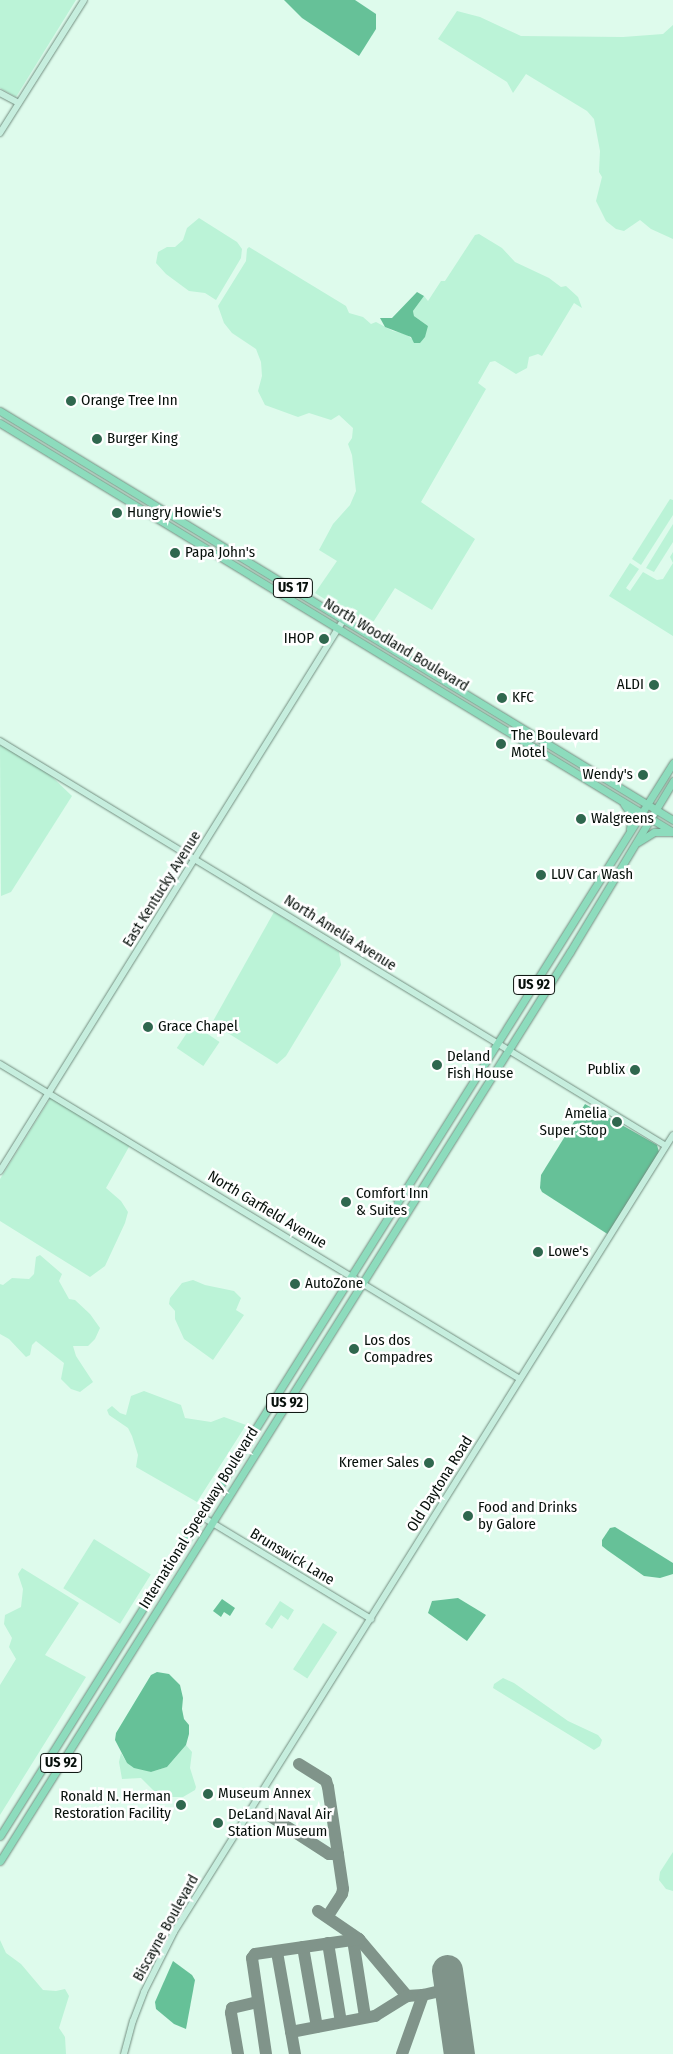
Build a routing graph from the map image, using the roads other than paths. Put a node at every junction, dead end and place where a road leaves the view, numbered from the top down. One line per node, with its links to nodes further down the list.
1 (84, 0): 3 (street)
2 (0, 92): 3 (street)
3 (19, 103): 4 (street)
4 (0, 133)
5 (0, 411): 7 (main road, North Woodland Boulevard / US 17)
6 (0, 422): 8 (main road, North Woodland Boulevard / US 17)
7 (344, 619): 8 (street, East Kentucky Avenue); 13 (main road, North Woodland Boulevard / US 17)
8 (339, 627): 12 (main road, North Woodland Boulevard / US 17); 21 (street, East Kentucky Avenue)
9 (0, 741): 21 (street, North Amelia Avenue)
10 (672, 767): 13 (main road, International Speedway Boulevard)
11 (673, 781): 14 (main road, International Speedway Boulevard)
12 (621, 800): 15 (main road, North Woodland Boulevard / US 17); 19 (main road, US 92)
13 (648, 804): 14 (main road, North Woodland Boulevard / US 17); 15 (main road, International Speedway Boulevard)
14 (656, 809): 16 (main road, International Speedway Boulevard / US 92); 17 (main road, North Woodland Boulevard / US 17)
15 (642, 813): 16 (main road, North Woodland Boulevard / US 17); 19 (main road, International Speedway Boulevard)
16 (650, 818): 18 (main road, North Woodland Boulevard / US 17); 20 (main road, International Speedway Boulevard / US 92)
17 (673, 820)
18 (673, 832): 20 (main road)
19 (628, 835): 22 (main road, International Speedway Boulevard / US 92)
20 (634, 846): 23 (main road, International Speedway Boulevard / US 92)
21 (196, 859): 24 (street, North Amelia Avenue); 27 (street, East Kentucky Avenue)
22 (570, 928): 23 (main road); 24 (main road, International Speedway Boulevard / US 92)
23 (570, 952): 25 (main road, International Speedway Boulevard / US 92)
24 (498, 1043): 25 (street, North Amelia Avenue); 29 (main road, International Speedway Boulevard / US 92)
25 (509, 1049): 30 (street, North Amelia Avenue); 32 (main road, International Speedway Boulevard / US 92)
26 (0, 1064): 27 (street, North Garfield Avenue)
27 (48, 1092): 33 (street, East Kentucky Avenue); 35 (street, North Garfield Avenue)
28 (673, 1136): 30 (street, Old Daytona Road)
29 (435, 1143): 31 (main road, International Speedway Boulevard / US 92); 32 (main road)
30 (666, 1146): 37 (street, Old Daytona Road)
31 (423, 1162): 34 (main road); 35 (main road, International Speedway Boulevard / US 92)
32 (436, 1165): 34 (main road, International Speedway Boulevard / US 92)
33 (0, 1171)
34 (426, 1180): 36 (main road, International Speedway Boulevard / US 92)
35 (352, 1275): 36 (street, North Garfield Avenue); 38 (main road, International Speedway Boulevard / US 92)
36 (363, 1282): 37 (street, North Garfield Avenue); 39 (main road, International Speedway Boulevard / US 92)
37 (520, 1378): 41 (street, Old Daytona Road)
38 (200, 1516): 39 (street, Brunswick Lane); 40 (main road, International Speedway Boulevard / US 92)
39 (212, 1524): 41 (street, Brunswick Lane); 43 (main road, International Speedway Boulevard / US 92)
40 (139, 1614): 42 (main road, International Speedway Boulevard / US 92); 43 (main road)
41 (371, 1619): 46 (street, Old Daytona Road)
42 (129, 1631): 44 (main road); 45 (main road, International Speedway Boulevard / US 92)
43 (140, 1637): 44 (main road, International Speedway Boulevard / US 92)
44 (130, 1654): 47 (main road, International Speedway Boulevard / US 92)
45 (0, 1836)
46 (227, 1847): 48 (street, Biscayne Boulevard)
47 (0, 1861)
48 (124, 2054)

